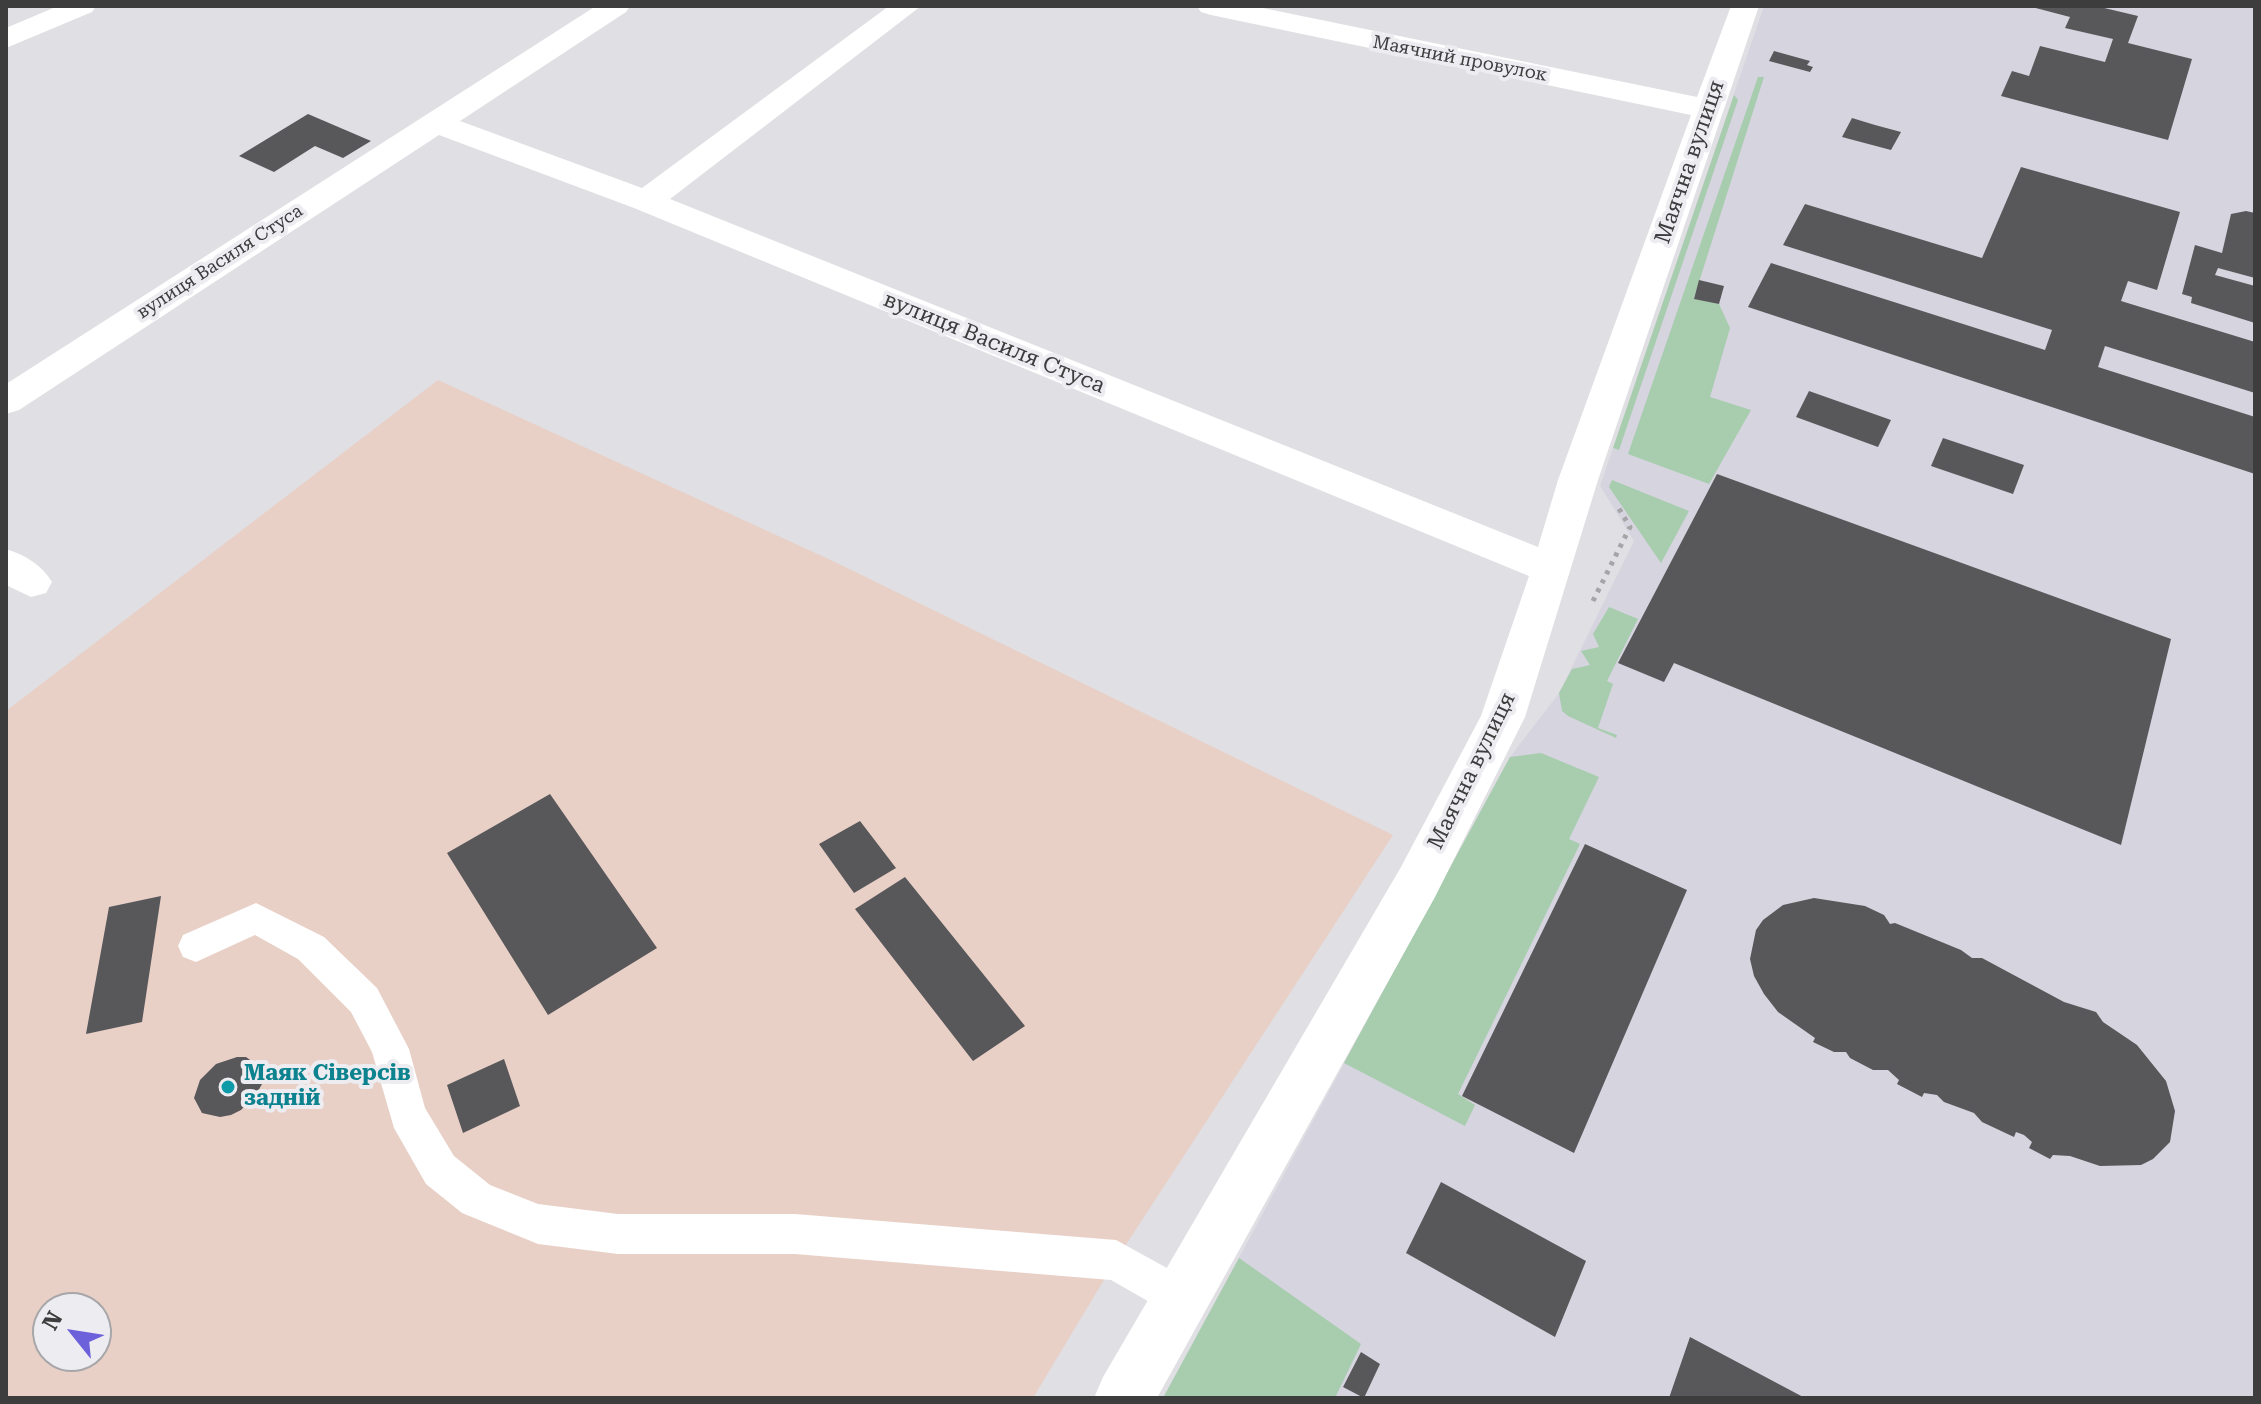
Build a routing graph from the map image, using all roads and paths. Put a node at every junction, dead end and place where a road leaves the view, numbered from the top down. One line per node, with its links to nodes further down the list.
1 (82, 6): 6 (street)
2 (616, 6): 8 (street, вулиця Василя Стуса)
3 (907, 6): 9 (street)
4 (1211, 6): 7 (street, Маячний провулок)
5 (1745, 6): 7 (street, Маячна вулиця)
6 (6, 39)
7 (1709, 109): 11 (street, Маячна вулиця)
8 (434, 122): 9 (street, вулиця Василя Стуса); 10 (street, вулиця Василя Стуса)
9 (646, 201): 11 (street, вулиця Василя Стуса)
10 (6, 401)
11 (1552, 569): 13 (street, Маячна вулиця)
12 (196, 946): 13 (lane)
13 (1181, 1299): 14 (street, Маячна вулиця)
14 (1124, 1398)

